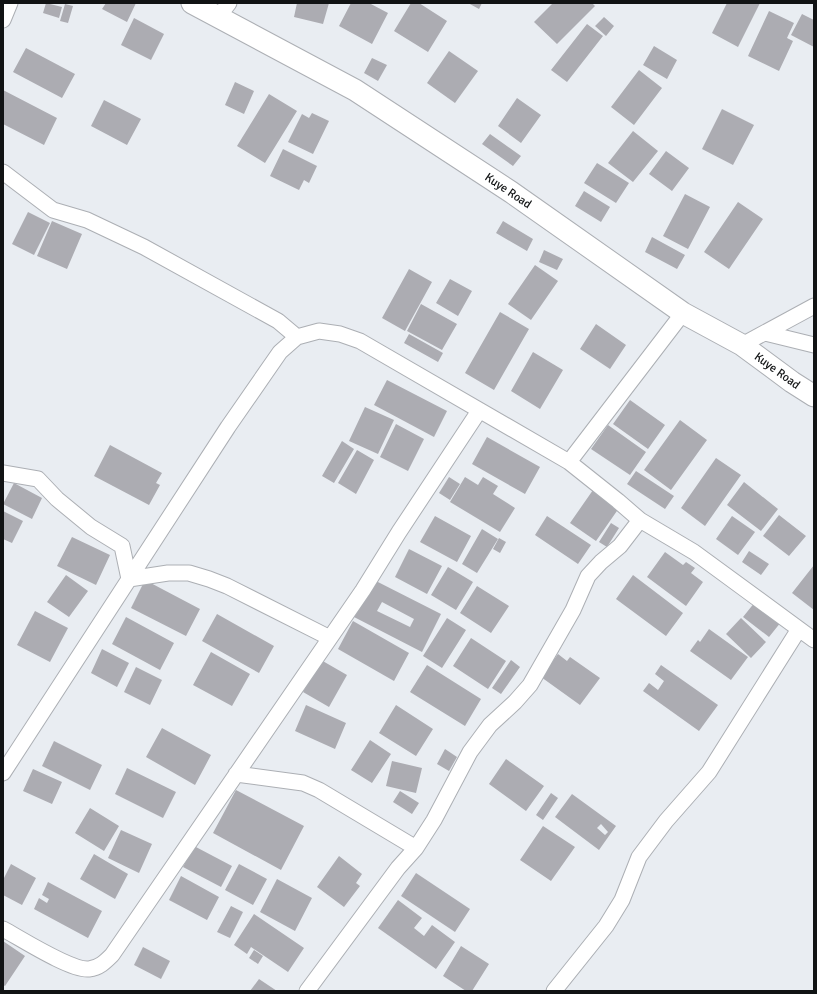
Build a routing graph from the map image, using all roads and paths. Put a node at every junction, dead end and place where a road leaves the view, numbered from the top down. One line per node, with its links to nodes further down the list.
1 (10, 3): 4 (street)
2 (192, 3): 3 (street, Kuye Road)
3 (223, 10): 7 (street, Kuye Road)
4 (3, 20)
5 (3, 172): 9 (street)
6 (814, 306): 8 (street)
7 (682, 313): 10 (street, Kuye Road); 14 (street)
8 (765, 333): 10 (street); 11 (street)
9 (297, 337): 13 (street); 17 (street)
10 (742, 345): 12 (street, Kuye Road)
11 (814, 345)
12 (814, 396)
13 (479, 411): 14 (street); 19 (street)
14 (569, 462): 16 (street)
15 (3, 474): 17 (street)
16 (640, 520): 18 (street); 23 (street)
17 (129, 579): 19 (street); 21 (street)
18 (799, 629): 20 (street); 26 (street)
19 (330, 638): 22 (street)
20 (814, 640)
21 (3, 773)
22 (236, 774): 23 (street); 24 (street)
23 (416, 848): 25 (street)
24 (3, 929)
25 (307, 991)
26 (554, 991)

